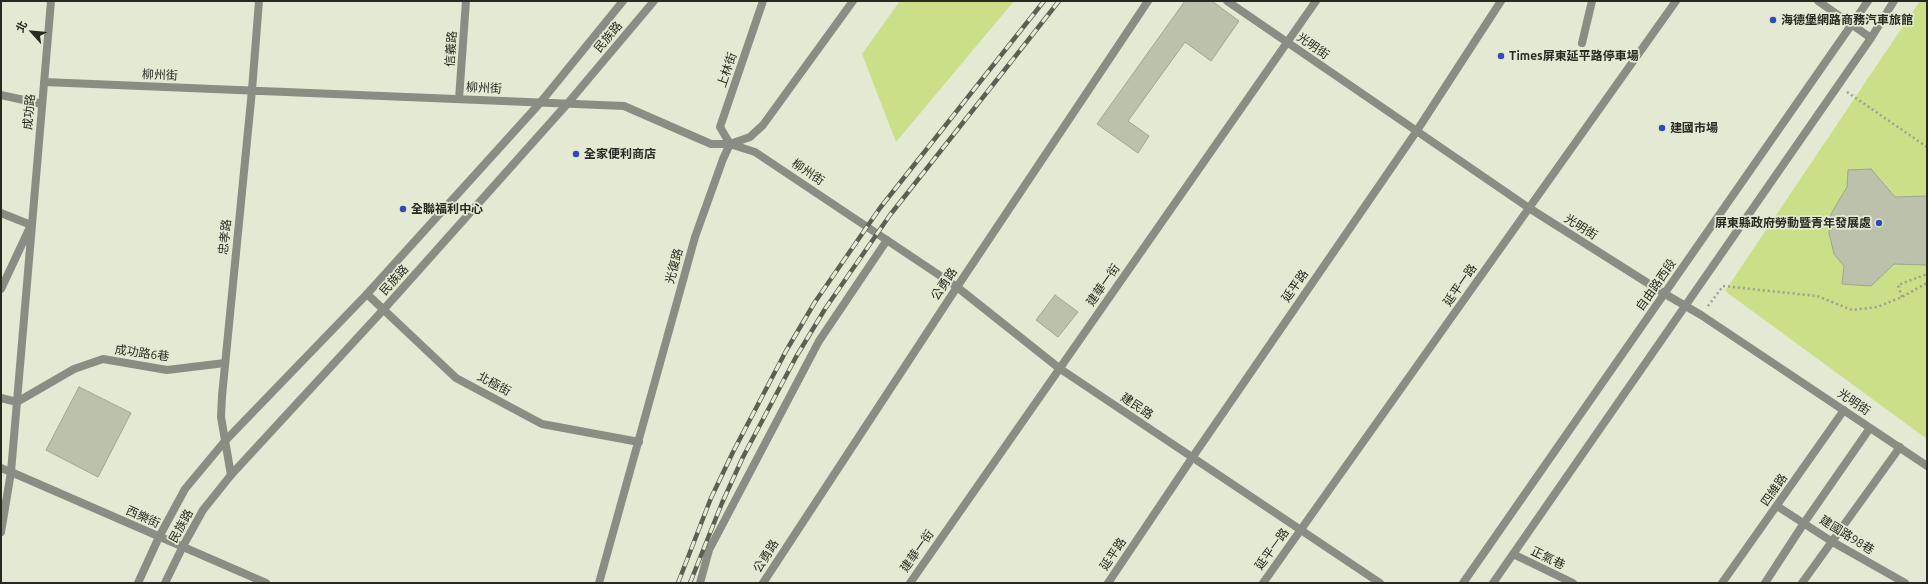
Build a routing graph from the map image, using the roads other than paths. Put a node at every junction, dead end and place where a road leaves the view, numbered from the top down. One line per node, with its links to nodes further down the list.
1 (51, 1): 21 (street, 成功路)
2 (259, 1): 22 (street, 忠孝路)
3 (466, 1): 24 (street, 信義路)
4 (623, 1): 25 (street, 民族路)
5 (654, 1): 27 (street, 民族路)
6 (763, 1): 29 (street, 上林街)
7 (853, 1): 29 (street)
8 (1148, 1): 34 (street, 公勇路)
9 (1228, 1): 19 (street, 光明街)
10 (1316, 1): 19 (street, 建華一街)
11 (1501, 1): 28 (street, 延平路)
12 (1592, 1): 20 (street)
13 (1676, 1): 30 (street, 延平一路)
14 (1818, 1): 17 (street)
15 (1868, 1): 17 (street, 自由路西段)
16 (1894, 1): 18 (street)
17 (1852, 24): 18 (street); 37 (street, 自由路西段)
18 (1871, 38): 38 (street)
19 (1288, 42): 28 (street, 光明街); 41 (street, 建華一街)
20 (1582, 43)
21 (44, 82): 22 (street, 柳州街); 26 (street, 成功路)
22 (252, 90): 24 (street, 柳州街); 40 (street, 忠孝路)
23 (1, 95): 26 (street)
24 (459, 99): 25 (street, 柳州街)
25 (540, 103): 27 (street, 柳州街); 36 (street, 民族路)
26 (42, 104): 32 (street, 成功路)
27 (568, 104): 29 (street, 柳州街); 39 (street, 民族路)
28 (1416, 132): 30 (street, 光明街); 49 (street, 延平路)
29 (730, 144): 33 (street, 柳州街); 47 (street, 光復路)
30 (1529, 208): 37 (street, 光明街); 56 (street, 延平一路)
31 (1, 212): 32 (street)
32 (31, 225): 35 (street, 成功路); 43 (street, 成功路)
33 (887, 240): 34 (street, 建民路); 66 (street)
34 (957, 287): 41 (street, 建民路); 67 (street, 公勇路)
35 (1, 289)
36 (367, 294): 39 (street, 北極街); 46 (street, 民族路)
37 (1665, 294): 38 (street, 光明街); 72 (street, 自由路西段)
38 (1685, 305): 44 (street, 光明街); 61 (street)
39 (384, 309): 47 (street, 北極街); 53 (street, 民族路)
40 (225, 363): 43 (street, 成功路6巷); 46 (street, 忠孝路)
41 (1058, 368): 49 (street, 建民路); 68 (street, 建華一街)
42 (1, 398): 43 (street)
43 (17, 402): 52 (street, 成功路)
44 (1844, 410): 45 (street, 光明街); 54 (street, 四維路)
45 (1870, 428): 48 (street, 光明街); 55 (street)
46 (225, 442): 53 (street, 忠孝路); 58 (street, 民族路)
47 (638, 442): 65 (street, 光復路)
48 (1900, 447): 50 (street, 光明街); 59 (street)
49 (1192, 458): 56 (street, 建民路); 69 (street, 延平路)
50 (1927, 466)
51 (1, 468): 52 (street, 西樂街)
52 (11, 472): 57 (street, 成功路); 58 (street, 西樂街)
53 (231, 475): 60 (street, 民族路)
54 (1777, 506): 55 (street, 建國路98巷); 75 (street, 四維路)
55 (1804, 523): 59 (street, 建國路98巷); 76 (street)
56 (1302, 529): 70 (street, 延平一路); 71 (street, 建民路)
57 (1, 532)
58 (159, 537): 60 (street, 西樂街); 62 (street, 民族路)
59 (1831, 541): 77 (street); 78 (street, 建國路98巷)
60 (183, 546): 63 (street, 民族路); 64 (street, 西樂街)
61 (1513, 554): 73 (street); 74 (street, 正氣巷)
62 (138, 583)
63 (165, 583)
64 (266, 583)
65 (599, 583)
66 (700, 583)
67 (763, 583)
68 (910, 583)
69 (1108, 583)
70 (1263, 583)
71 (1380, 583)
72 (1463, 583)
73 (1493, 583)
74 (1573, 583)
75 (1722, 583)
76 (1765, 583)
77 (1802, 583)
78 (1905, 583)

